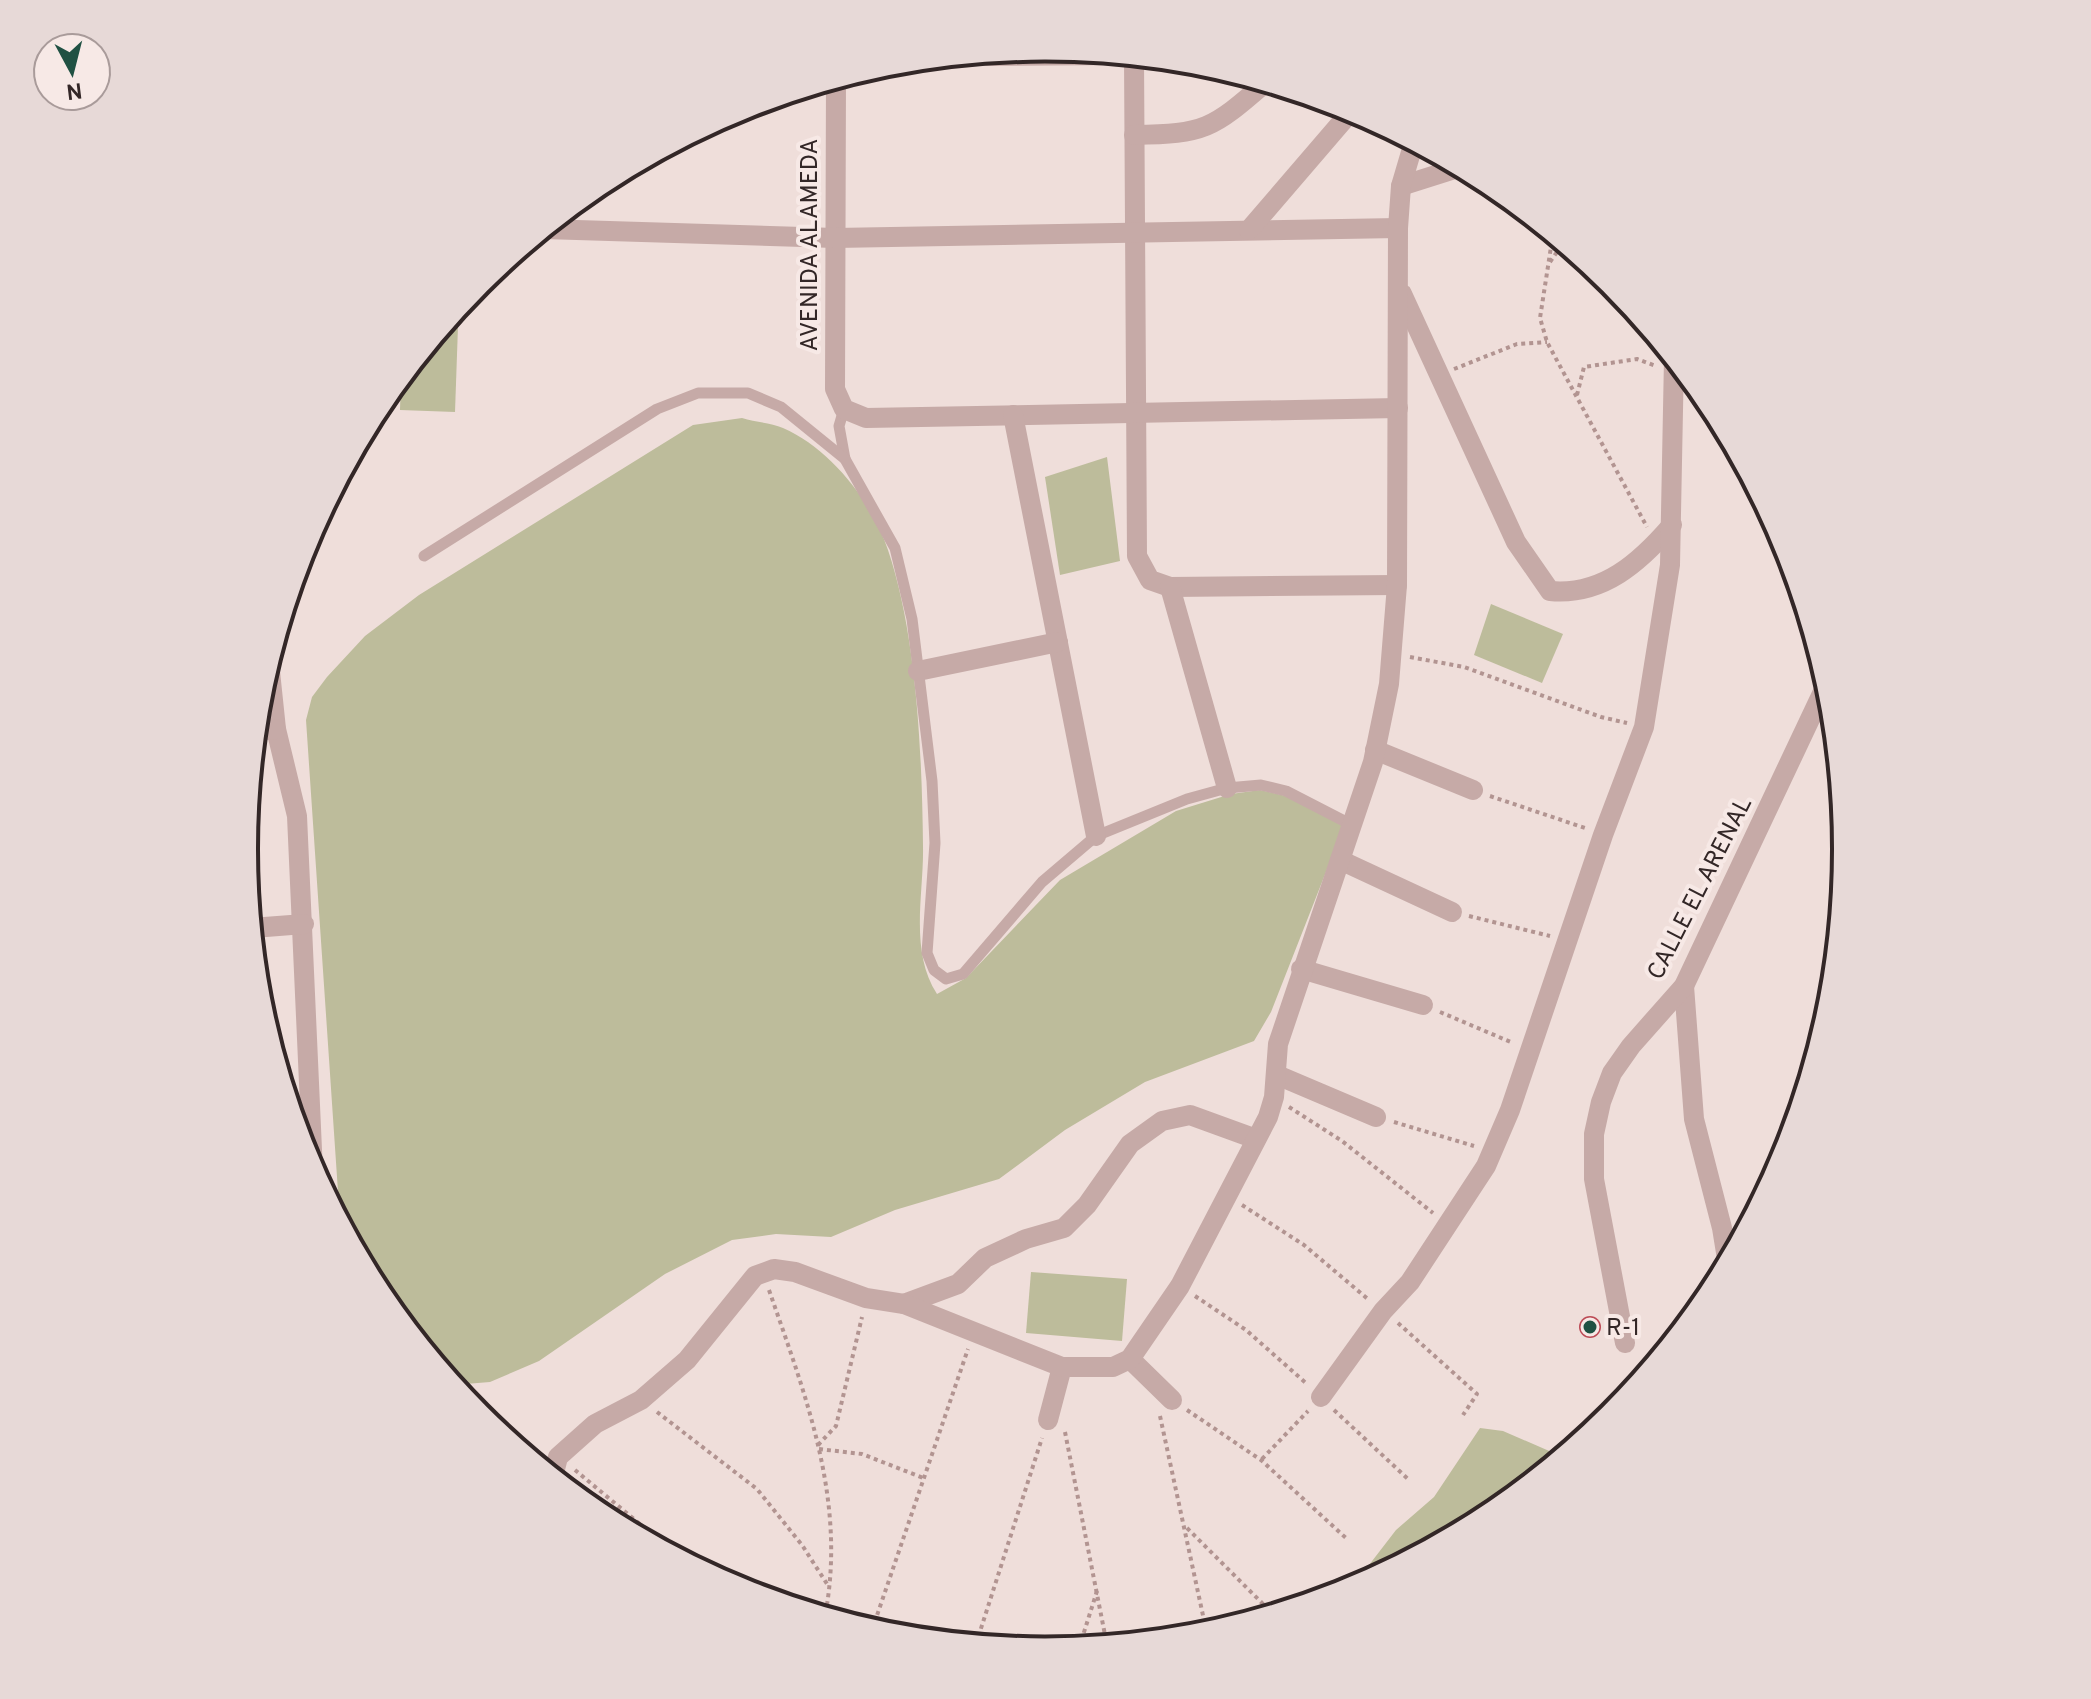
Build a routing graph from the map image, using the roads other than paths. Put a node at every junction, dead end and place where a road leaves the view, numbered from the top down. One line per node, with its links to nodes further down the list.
1 (1134, 68): 5 (street)
2 (836, 91): 13 (street, AVENIDA ALAMEDA)
3 (1255, 91): 5 (street)
4 (1343, 121): 11 (street)
5 (1134, 135): 12 (street)
6 (1411, 152): 8 (street)
7 (1445, 172): 8 (street)
8 (1401, 186): 9 (street)
9 (1398, 228): 11 (street); 14 (street)
10 (560, 230): 13 (street)
11 (1249, 230): 12 (street)
12 (1135, 233): 13 (street); 18 (street)
13 (835, 238): 17 (street, AVENIDA ALAMEDA)
14 (1398, 287): 16 (street); 21 (street)
15 (1674, 375): 21 (street)
16 (1398, 408): 18 (street); 23 (street)
17 (844, 409): 19 (street); 20 (lane)
18 (1136, 412): 19 (street); 24 (street)
19 (1013, 415): 25 (street)
20 (845, 459): 22 (lane); 26 (lane)
21 (1672, 525): 50 (street)
22 (424, 556)
23 (1397, 585): 24 (street); 29 (street)
24 (1170, 587): 30 (street)
25 (1058, 642): 26 (street); 33 (street)
26 (918, 671): 33 (lane)
27 (1819, 701): 39 (street, CALLE EL ARENAL)
28 (267, 733): 36 (street)
29 (1375, 750): 31 (street); 32 (street)
30 (1227, 788): 32 (lane); 33 (lane)
31 (1473, 790)
32 (1352, 825): 34 (street)
33 (1096, 836)
34 (1340, 860): 35 (street); 38 (street)
35 (1452, 912)
36 (304, 924): 37 (street); 42 (street)
37 (263, 927)
38 (1301, 969): 40 (street); 41 (street)
39 (1684, 986): 45 (street); 47 (street, CALLE EL ARENAL)
40 (1423, 1005)
41 (1277, 1075): 43 (street); 44 (street)
42 (304, 1114)
43 (1376, 1117)
44 (1256, 1139): 46 (street); 48 (street)
45 (1725, 1246)
46 (904, 1304): 49 (street); 53 (street)
47 (1625, 1343)
48 (1130, 1359): 49 (street); 51 (street)
49 (1062, 1367): 52 (street)
50 (1321, 1397)
51 (1172, 1400)
52 (1048, 1420)
53 (556, 1466)

